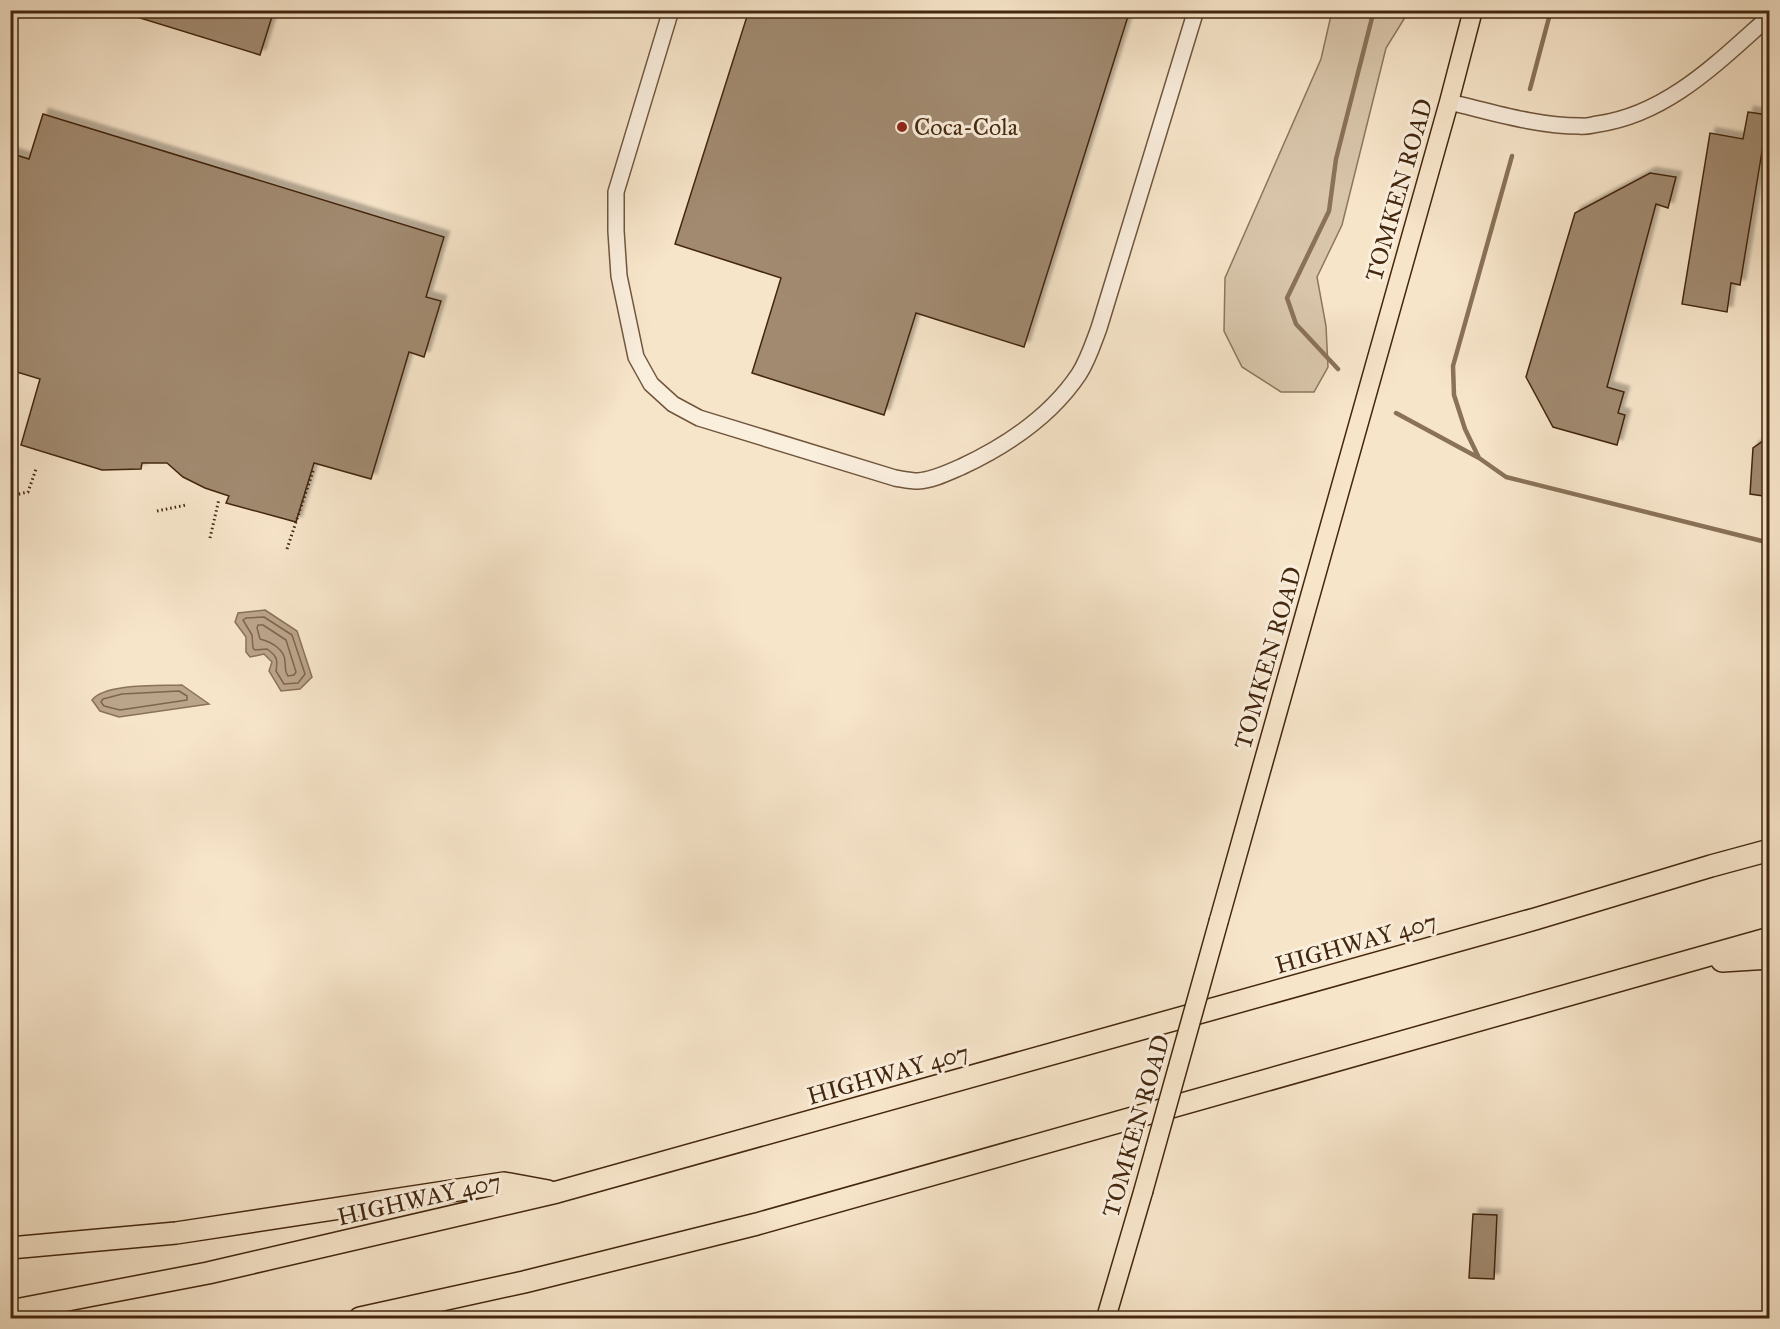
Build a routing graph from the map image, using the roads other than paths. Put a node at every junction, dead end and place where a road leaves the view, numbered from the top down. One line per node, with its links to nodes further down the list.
1 (671, 10): 2 (street)
2 (1196, 10)
3 (1473, 10): 5 (main road, TOMKEN ROAD)
4 (1770, 16): 5 (street)
5 (1449, 102): 16 (main road, TOMKEN ROAD, bridge)
6 (1770, 843): 8 (highway)
7 (1770, 850): 8 (highway, HIGHWAY 407)
8 (1711, 866): 12 (highway, HIGHWAY 407)
9 (1770, 938): 11 (highway)
10 (1770, 958): 11 (highway)
11 (1682, 963): 15 (highway)
12 (557, 1192): 13 (highway); 14 (highway, HIGHWAY 407)
13 (10, 1248)
14 (19, 1309)
15 (360, 1318)
16 (1106, 1318)

